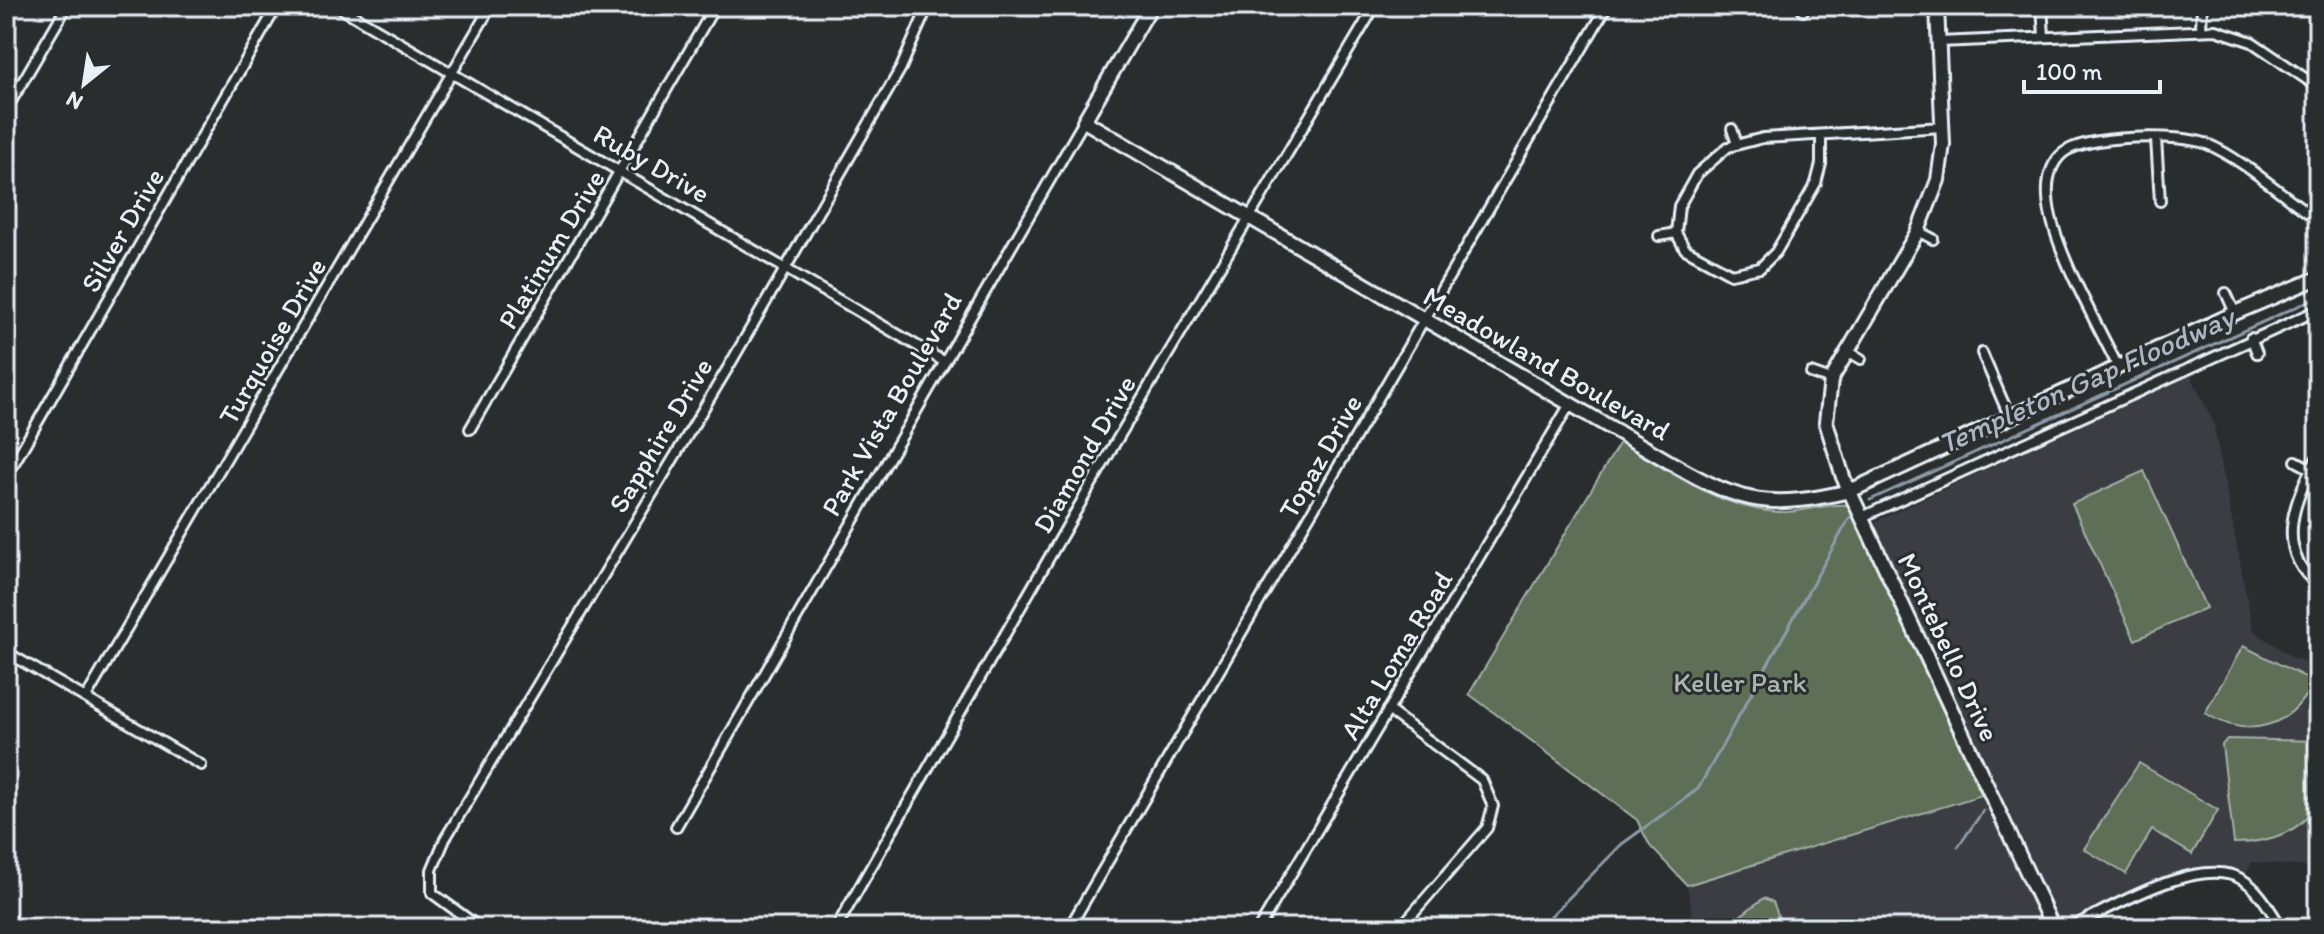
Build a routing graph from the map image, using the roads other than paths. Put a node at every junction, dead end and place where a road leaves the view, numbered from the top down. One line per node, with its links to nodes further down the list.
1 (67, 6): 18 (street)
2 (277, 6): 54 (street, Silver Drive)
3 (337, 6): 16 (street, Ruby Drive)
4 (491, 6): 16 (street, Turquoise Drive)
5 (715, 6): 25 (street, Platinum Drive)
6 (928, 6): 33 (street, Sapphire Drive)
7 (1151, 6): 19 (street, Park Vista Boulevard)
8 (1375, 6): 27 (street, Diamond Drive)
9 (1607, 6): 38 (street, Topaz Drive)
10 (1937, 6): 15 (street, Montebello Drive)
11 (2042, 6): 14 (street)
12 (2202, 6): 13 (street)
13 (2201, 29): 14 (street); 17 (street)
14 (2044, 36): 15 (street)
15 (1939, 42): 20 (street, Montebello Drive)
16 (455, 74): 25 (street, Ruby Drive); 59 (street, Turquoise Drive)
17 (2318, 87)
18 (6, 110)
19 (1084, 121): 27 (street, Meadowland Boulevard); 44 (street, Park Vista Boulevard)
20 (1943, 127): 22 (street); 29 (street, Montebello Drive)
21 (1732, 129): 24 (street)
22 (1821, 135): 24 (street); 30 (street)
23 (2156, 139): 26 (street); 28 (street); 45 (street)
24 (1737, 144): 30 (street)
25 (623, 171): 33 (street, Ruby Drive); 50 (street, Platinum Drive)
26 (2160, 201)
27 (1251, 219): 38 (street, Meadowland Boulevard); 64 (street, Diamond Drive)
28 (2318, 220)
29 (1918, 231): 32 (street); 40 (street, Montebello Drive)
30 (1676, 233): 31 (street)
31 (1659, 236)
32 (1933, 239)
33 (785, 267): 44 (street, Ruby Drive); 63 (street, Sapphire Drive)
34 (2318, 278): 37 (street, Meadowland Boulevard)
35 (2226, 293): 37 (street)
36 (2318, 310): 39 (street)
37 (2235, 313): 45 (street, Meadowland Boulevard)
38 (1424, 320): 48 (street, Meadowland Boulevard); 65 (street, Topaz Drive)
39 (2251, 338): 42 (street); 56 (street)
40 (1846, 350): 43 (street); 47 (street, Montebello Drive)
41 (1982, 353): 49 (street)
42 (2257, 353)
43 (1861, 359)
44 (943, 361): 62 (street, Park Vista Boulevard)
45 (2118, 367): 49 (street, Meadowland Boulevard)
46 (1811, 373): 47 (street)
47 (1831, 380): 55 (street, Montebello Drive)
48 (1570, 404): 55 (street, Meadowland Boulevard); 60 (street, Alta Loma Road)
49 (2010, 418): 55 (street, Meadowland Boulevard)
50 (470, 429)
51 (2318, 456): 53 (street)
52 (2296, 461): 53 (street)
53 (2311, 469): 57 (street)
54 (6, 477)
55 (1850, 491): 56 (street, Montebello Drive)
56 (1862, 517): 68 (street, Montebello Drive)
57 (2318, 585)
58 (6, 652): 59 (street)
59 (87, 696): 61 (street)
60 (1388, 710): 66 (street, Alta Loma Road); 67 (street)
61 (201, 765)
62 (676, 827)
63 (480, 928)
64 (836, 928)
65 (1069, 928)
66 (1259, 928)
67 (1400, 928)
68 (2053, 928)
69 (2069, 928): 70 (street)
70 (2282, 928)

